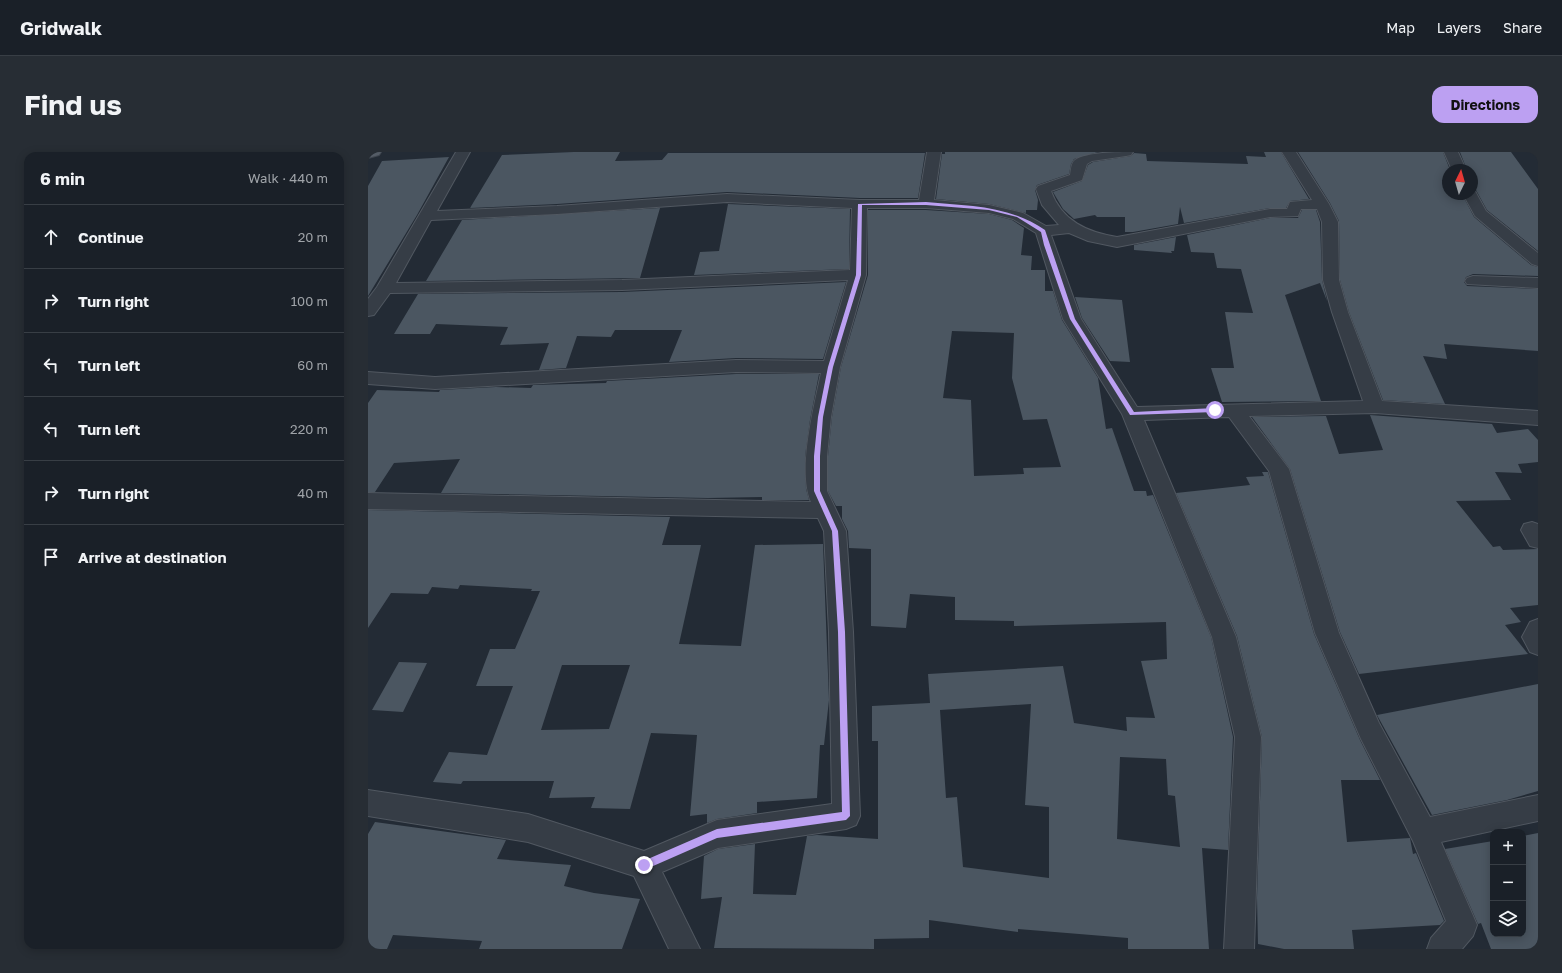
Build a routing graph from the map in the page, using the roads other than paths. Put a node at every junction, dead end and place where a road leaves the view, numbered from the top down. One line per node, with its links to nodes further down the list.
1 (374, 152): 7 (main road)
2 (463, 152): 13 (street)
3 (934, 152): 11 (street)
4 (1126, 152): 14 (street)
5 (1289, 152): 12 (street)
6 (1451, 152): 8 (street)
7 (368, 154)
8 (1456, 164)
9 (1473, 200): 16 (street)
10 (860, 204): 11 (street); 13 (street); 17 (street)
11 (926, 204): 15 (street)
12 (1322, 204): 14 (street); 24 (street)
13 (427, 216): 20 (street)
14 (1071, 228): 15 (street)
15 (1043, 231): 26 (street)
16 (1538, 261)
17 (858, 275): 20 (street); 22 (street)
18 (1473, 281): 19 (street)
19 (1538, 283)
20 (385, 288): 21 (street)
21 (368, 311)
22 (831, 367): 23 (street); 29 (street)
23 (368, 378)
24 (1375, 407): 25 (street); 27 (street)
25 (1234, 410): 26 (street); 34 (street)
26 (1132, 414): 37 (street)
27 (1538, 418)
28 (368, 501): 29 (street)
29 (827, 510): 35 (street)
30 (1538, 629): 31 (street)
31 (1538, 645)
32 (370, 807): 35 (street)
33 (1538, 808): 34 (street)
34 (1423, 832): 38 (street)
35 (644, 865): 36 (street)
36 (684, 949)
37 (1239, 949)
38 (1442, 949)

